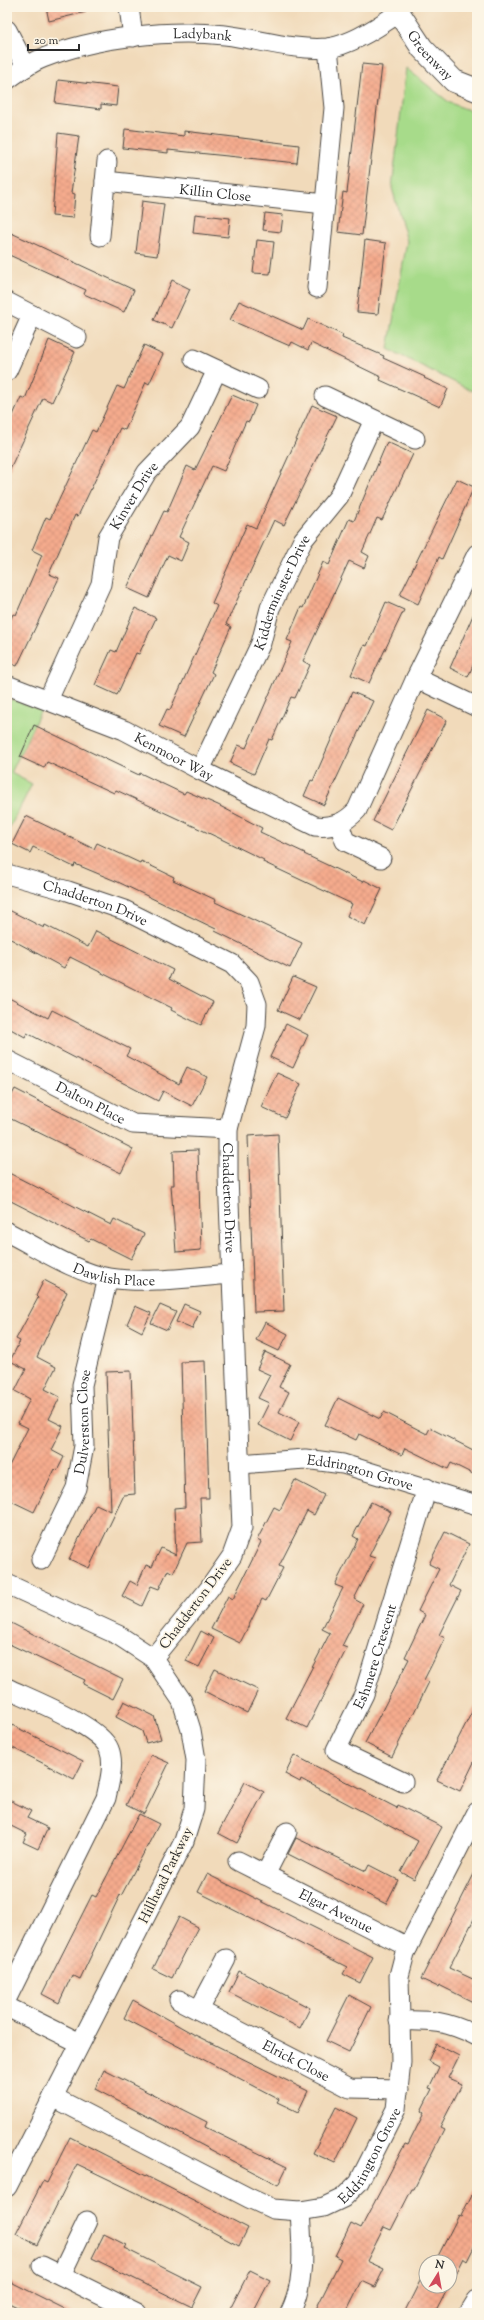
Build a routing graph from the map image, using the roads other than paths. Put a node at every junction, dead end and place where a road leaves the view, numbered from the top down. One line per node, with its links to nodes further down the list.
1 (129, 7): 4 (street)
2 (397, 10): 5 (street, Ladybank); 8 (street, Greenway)
3 (7, 30): 6 (street)
4 (133, 37): 5 (street, Ladybank); 6 (street, Ladybank)
5 (328, 48): 11 (street)
6 (26, 67): 7 (street, Ladybank)
7 (7, 80)
8 (477, 90)
9 (107, 161): 10 (street)
10 (105, 181): 11 (street, Killin Close); 12 (street)
11 (325, 204): 13 (street)
12 (100, 236)
13 (317, 288)
14 (7, 302): 15 (street)
15 (32, 315): 16 (street); 19 (street)
16 (77, 338)
17 (194, 358): 18 (street)
18 (217, 370): 20 (street); 27 (street, Kinver Drive)
19 (7, 371)
20 (258, 389)
21 (325, 396): 22 (street)
22 (374, 420): 23 (street); 29 (street, Kidderminster Drive)
23 (415, 439)
24 (477, 554): 25 (street)
25 (416, 678): 28 (street); 30 (street)
26 (7, 685): 27 (street, Kenmoor Way)
27 (48, 700): 29 (street, Kenmoor Way)
28 (477, 707)
29 (200, 770): 30 (street, Kenmoor Way)
30 (339, 824): 31 (street)
31 (381, 858)
32 (7, 874): 34 (street, Chadderton Drive)
33 (7, 1060): 34 (street, Dalton Place)
34 (228, 1129): 36 (street, Chadderton Drive)
35 (7, 1232): 37 (street, Dawlish Place)
36 (231, 1274): 37 (street, Dawlish Place); 38 (street, Chadderton Drive)
37 (108, 1278): 41 (street, Dulverston Close)
38 (240, 1464): 39 (street, Eddrington Grove); 43 (street, Chadderton Drive)
39 (427, 1488): 40 (street, Eddrington Grove); 45 (street, Eshmere Crescent)
40 (477, 1505)
41 (41, 1560)
42 (7, 1584): 43 (street, Hillhead Parkway)
43 (153, 1658): 58 (street, Hillhead Parkway)
44 (7, 1688): 52 (street)
45 (403, 1782)
46 (477, 1812): 50 (street, Eddrington Grove)
47 (287, 1832): 49 (street)
48 (238, 1861): 49 (street, Elgar Avenue)
49 (265, 1875): 50 (street, Elgar Avenue)
50 (408, 1947): 56 (street, Eddrington Grove)
51 (226, 1959): 55 (street)
52 (7, 1998)
53 (179, 2000): 55 (street, Elrick Close)
54 (7, 2007): 58 (street)
55 (199, 2010): 59 (street, Elrick Close)
56 (399, 2021): 57 (street); 59 (street, Eddrington Grove)
57 (477, 2036)
58 (80, 2043): 60 (street, Hillhead Parkway)
59 (399, 2089): 62 (street, Eddrington Grove)
60 (53, 2097): 61 (street, Hillhead Parkway); 62 (street, Eddrington Grove)
61 (7, 2186)
62 (300, 2211): 68 (street)
63 (87, 2221): 65 (street)
64 (42, 2266): 65 (street)
65 (61, 2275): 67 (street)
66 (477, 2300): 69 (street)
67 (137, 2313)
68 (290, 2313)
69 (470, 2313)

